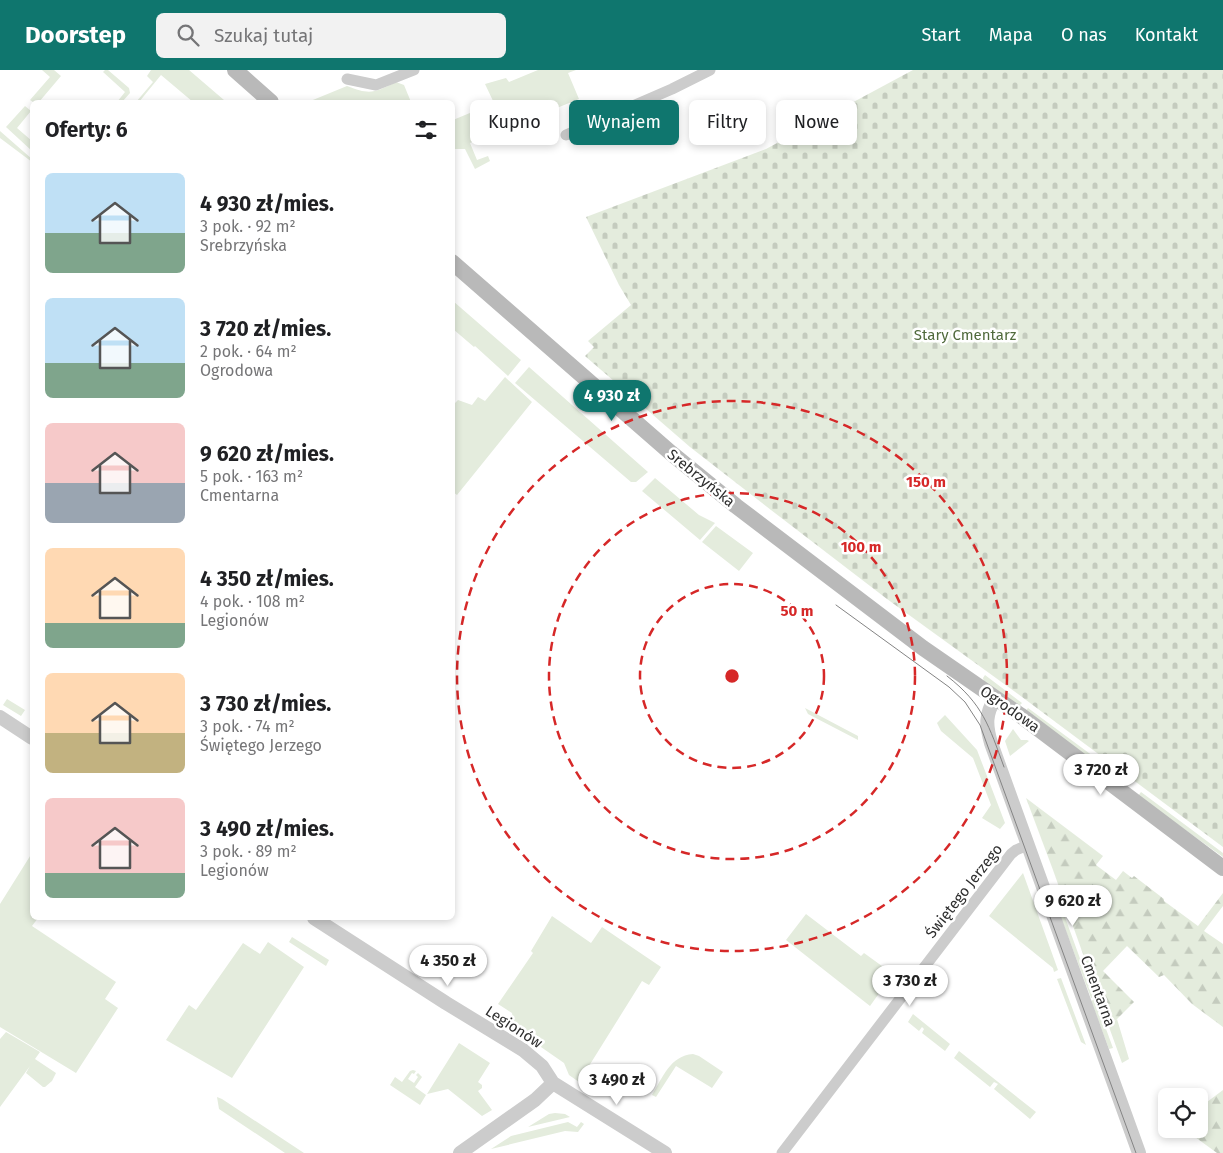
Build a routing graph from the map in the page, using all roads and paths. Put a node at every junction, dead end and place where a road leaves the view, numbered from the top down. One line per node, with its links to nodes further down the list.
1 (235, 70): 5 (main road)
2 (414, 70): 4 (street)
3 (710, 70): 6 (street)
4 (347, 79)
5 (270, 100)
6 (566, 135)
7 (455, 265): 8 (main road, Srebrzyńska)
8 (795, 552): 9 (main road, Ogrodowa)
9 (995, 699): 12 (street, Cmentarna); 13 (main road, Ogrodowa)
10 (0, 717): 11 (street)
11 (30, 737)
12 (1028, 845): 18 (street, Świętego Jerzego); 19 (street, Cmentarna)
13 (1223, 868)
14 (317, 920): 15 (street, Legionów)
15 (553, 1083): 16 (street); 17 (street, Legionów)
16 (460, 1153)
17 (664, 1153)
18 (782, 1153)
19 (1139, 1153)

